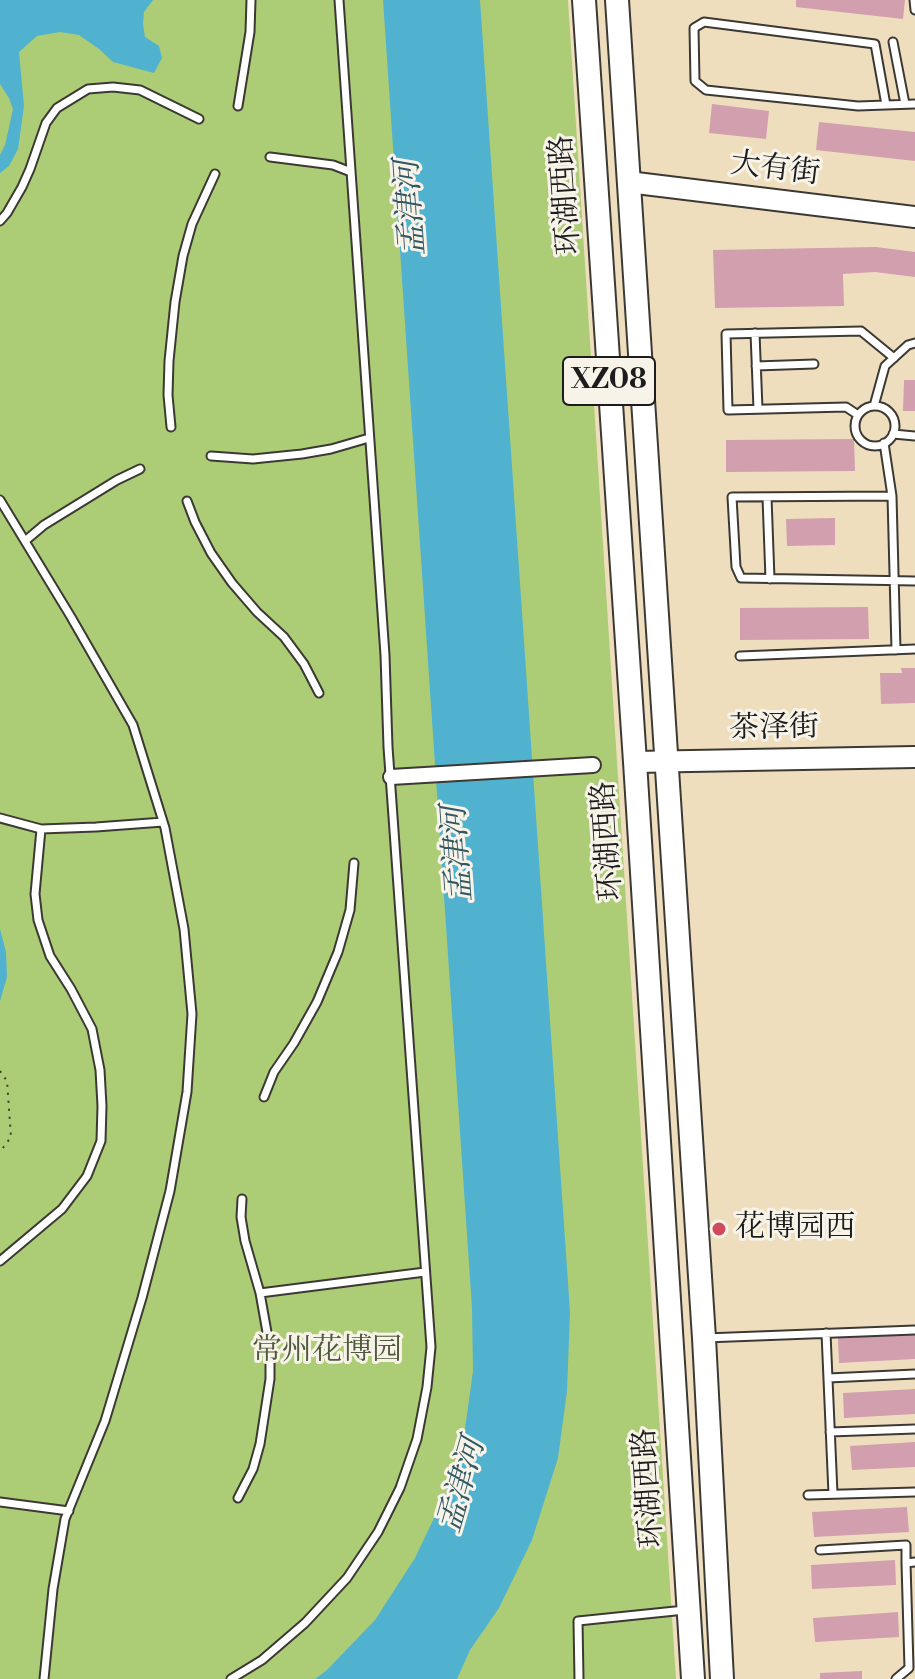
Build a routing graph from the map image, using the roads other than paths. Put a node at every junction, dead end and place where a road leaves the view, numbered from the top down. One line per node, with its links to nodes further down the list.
1 (251, 0): 11 (lane)
2 (339, 0): 14 (lane)
3 (584, 0): 48 (main road, 环湖西路 / XZ08)
4 (617, 0): 16 (main road, 环湖西路 / XZ08)
5 (914, 0): 6 (lane)
6 (915, 10)
7 (893, 42): 8 (lane)
8 (905, 104): 9 (lane); 10 (lane)
9 (915, 104)
10 (886, 105): 10 (lane)
11 (238, 106)
12 (199, 119): 18 (lane)
13 (270, 157): 14 (lane)
14 (351, 172): 30 (lane)
15 (215, 174): 27 (lane)
16 (628, 182): 17 (street, 大有街); 47 (main road, 环湖西路 / XZ08)
17 (915, 217)
18 (0, 221)
19 (755, 333): 21 (lane); 23 (lane); 25 (lane)
20 (915, 343): 21 (lane)
21 (894, 358): 24 (lane)
22 (814, 364): 23 (lane)
23 (756, 366): 25 (lane)
24 (874, 406): 26 (lane); 28 (lane)
25 (758, 409): 26 (lane)
26 (858, 415): 31 (lane)
27 (171, 427)
28 (893, 434): 29 (lane); 31 (lane)
29 (915, 436)
30 (369, 438): 32 (lane); 50 (lane)
31 (884, 443): 34 (lane)
32 (211, 456)
33 (140, 469): 38 (lane)
34 (892, 496): 35 (lane); 41 (lane)
35 (767, 497): 39 (lane); 39 (lane)
36 (0, 500): 38 (lane)
37 (187, 501): 45 (lane)
38 (25, 541): 52 (lane)
39 (770, 579): 41 (lane)
40 (915, 581): 41 (lane)
41 (894, 582): 43 (lane)
42 (915, 649): 43 (lane)
43 (896, 650): 44 (lane)
44 (740, 656)
45 (319, 693)
46 (915, 757): 47 (street, 茶泽街)
47 (666, 761): 48 (street, 茶泽街); 62 (main road, 环湖西路 / XZ08)
48 (635, 762): 75 (main road, 环湖西路 / XZ08)
49 (593, 765): 50 (street)
50 (397, 777): 58 (lane)
51 (0, 818): 53 (lane)
52 (163, 822): 53 (lane); 72 (lane)
53 (41, 829): 57 (lane)
54 (354, 863): 55 (lane)
55 (264, 1097)
56 (242, 1199): 59 (lane)
57 (0, 1261)
58 (425, 1272): 59 (lane); 77 (lane)
59 (260, 1293): 70 (lane)
60 (915, 1330): 61 (lane)
61 (826, 1333): 62 (lane); 64 (lane)
62 (704, 1338): 80 (main road, 环湖西路 / XZ08)
63 (915, 1374): 64 (lane)
64 (828, 1378): 66 (lane)
65 (915, 1429): 66 (lane)
66 (830, 1432): 68 (lane)
67 (915, 1492): 68 (lane)
68 (833, 1494): 69 (lane)
69 (808, 1495)
70 (238, 1498)
71 (0, 1502): 72 (lane)
72 (69, 1511): 76 (lane)
73 (820, 1550): 74 (lane)
74 (911, 1563): 81 (lane)
75 (688, 1610): 78 (lane); 79 (main road, 环湖西路 / XZ08)
76 (44, 1679)
77 (231, 1679)
78 (579, 1679)
79 (693, 1679)
80 (722, 1679)
81 (896, 1679)

